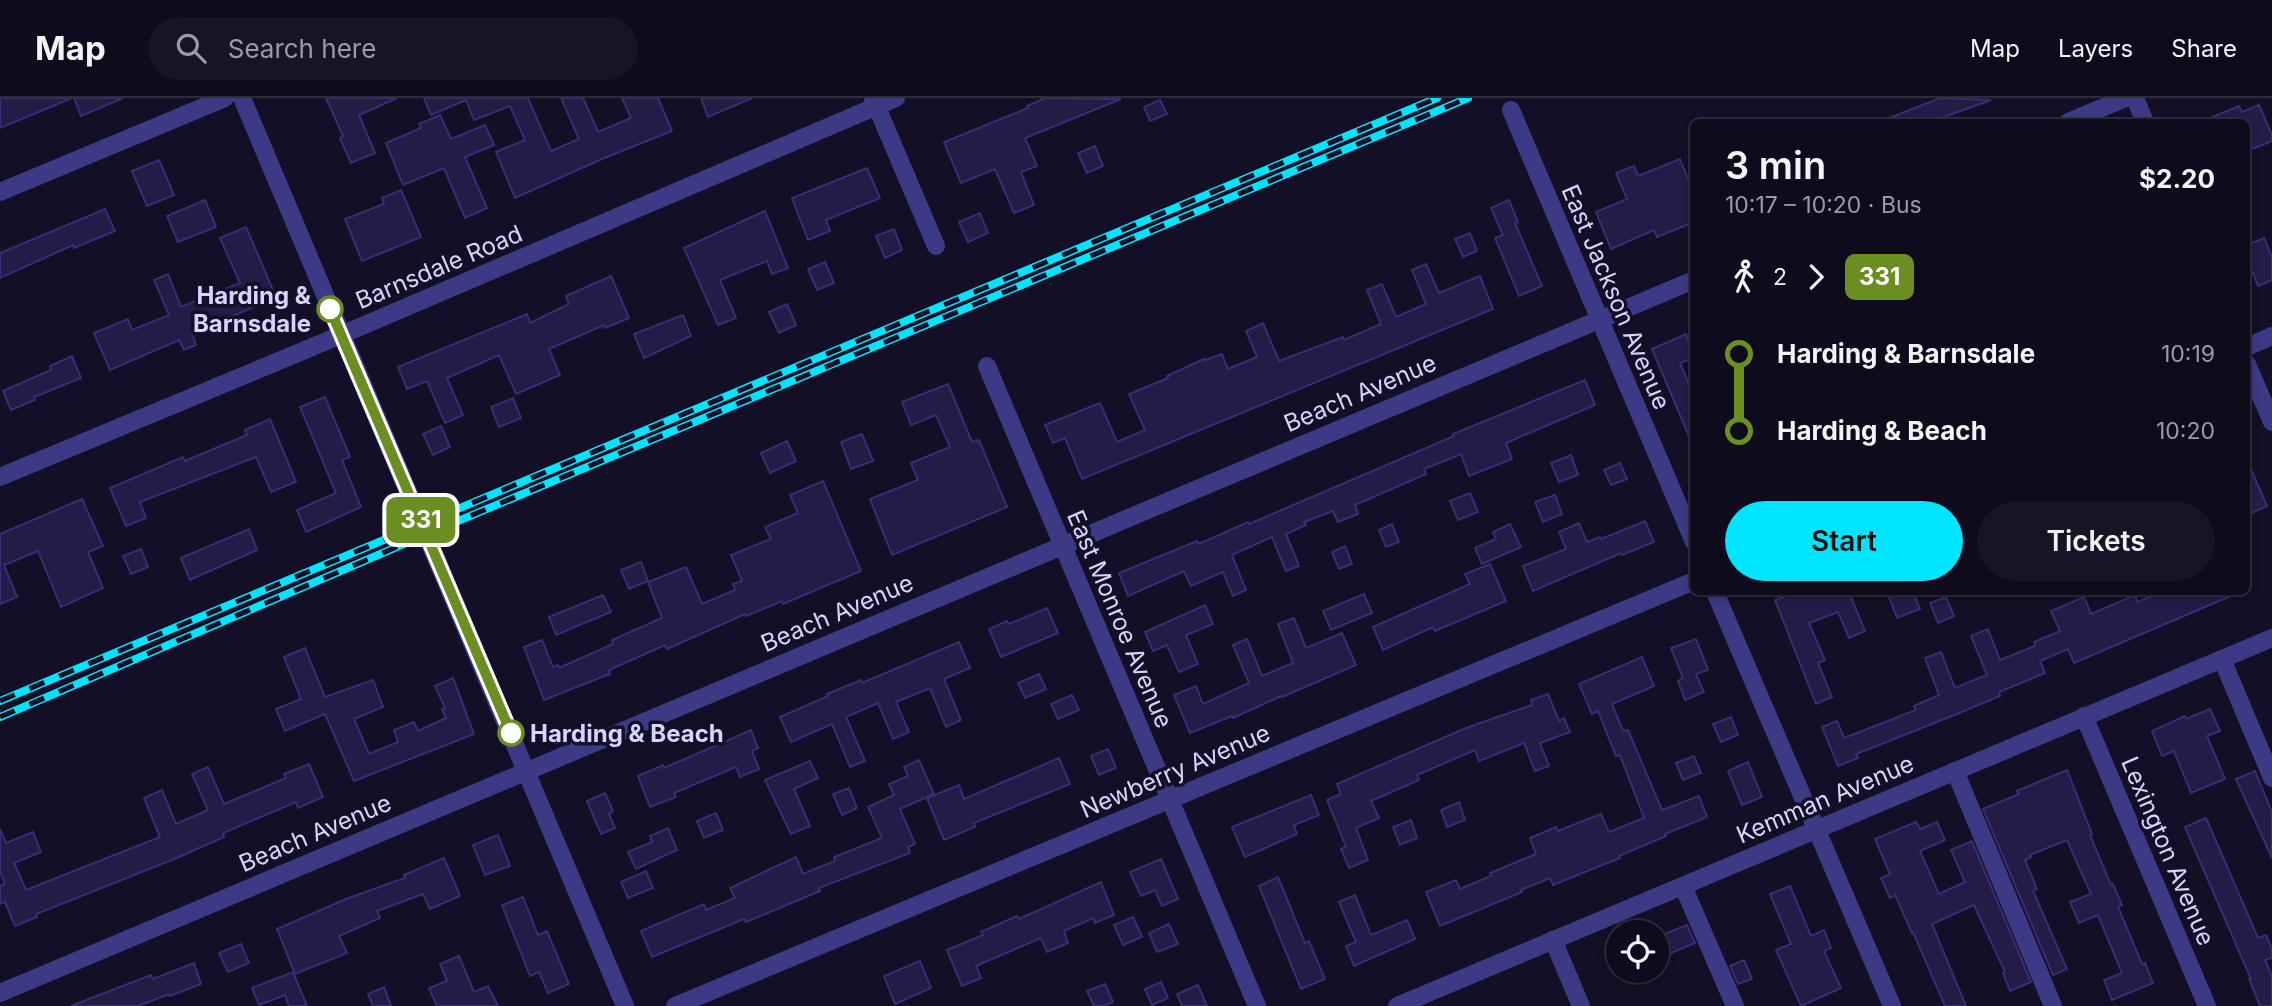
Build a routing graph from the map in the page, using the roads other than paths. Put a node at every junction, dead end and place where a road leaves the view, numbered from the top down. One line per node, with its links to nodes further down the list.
1 (225, 98): 10 (street)
2 (242, 98): 14 (street)
3 (896, 98): 6 (street, Barnsdale Road)
4 (2126, 98): 8 (street)
5 (2135, 98): 9 (street)
6 (875, 102): 11 (street); 14 (street, Barnsdale Road)
7 (1511, 110): 13 (street, East Jackson Avenue)
8 (2075, 119)
9 (2144, 119)
10 (0, 192)
11 (936, 247)
12 (1690, 282): 13 (street, Beach Avenue)
13 (1598, 320): 21 (street, East Jackson Avenue); 22 (street, Beach Avenue)
14 (341, 335): 20 (street, Barnsdale Road); 28 (street)
15 (2272, 336): 16 (street)
16 (2250, 346)
17 (987, 366): 22 (street, East Monroe Avenue)
18 (2250, 371): 19 (street)
19 (2272, 422)
20 (0, 477)
21 (1690, 533)
22 (1062, 545): 28 (street, Beach Avenue); 31 (street, East Monroe Avenue)
23 (1690, 583): 31 (street, Newberry Avenue)
24 (1716, 595): 32 (street)
25 (2272, 638): 26 (street, Kemman Avenue)
26 (2221, 659): 27 (street, Kemman Avenue); 30 (street)
27 (2084, 716): 29 (street, Kemman Avenue); 45 (street, Lexington Avenue)
28 (527, 771): 35 (street, Beach Avenue); 37 (street)
29 (1955, 771): 32 (street, Kemman Avenue); 44 (street)
30 (2272, 778)
31 (1169, 800): 38 (street, Newberry Avenue); 39 (street, East Monroe Avenue)
32 (1816, 829): 33 (street, Kemman Avenue); 43 (street)
33 (1684, 886): 34 (street, Kemman Avenue); 42 (street)
34 (1553, 940): 36 (street, Kemman Avenue); 41 (street)
35 (0, 993)
36 (1416, 1002): 40 (street, Kemman Avenue)
37 (625, 1006)
38 (675, 1006)
39 (1257, 1006)
40 (1397, 1006)
41 (1581, 1006)
42 (1735, 1006)
43 (1892, 1006)
44 (2053, 1006)
45 (2207, 1006)

